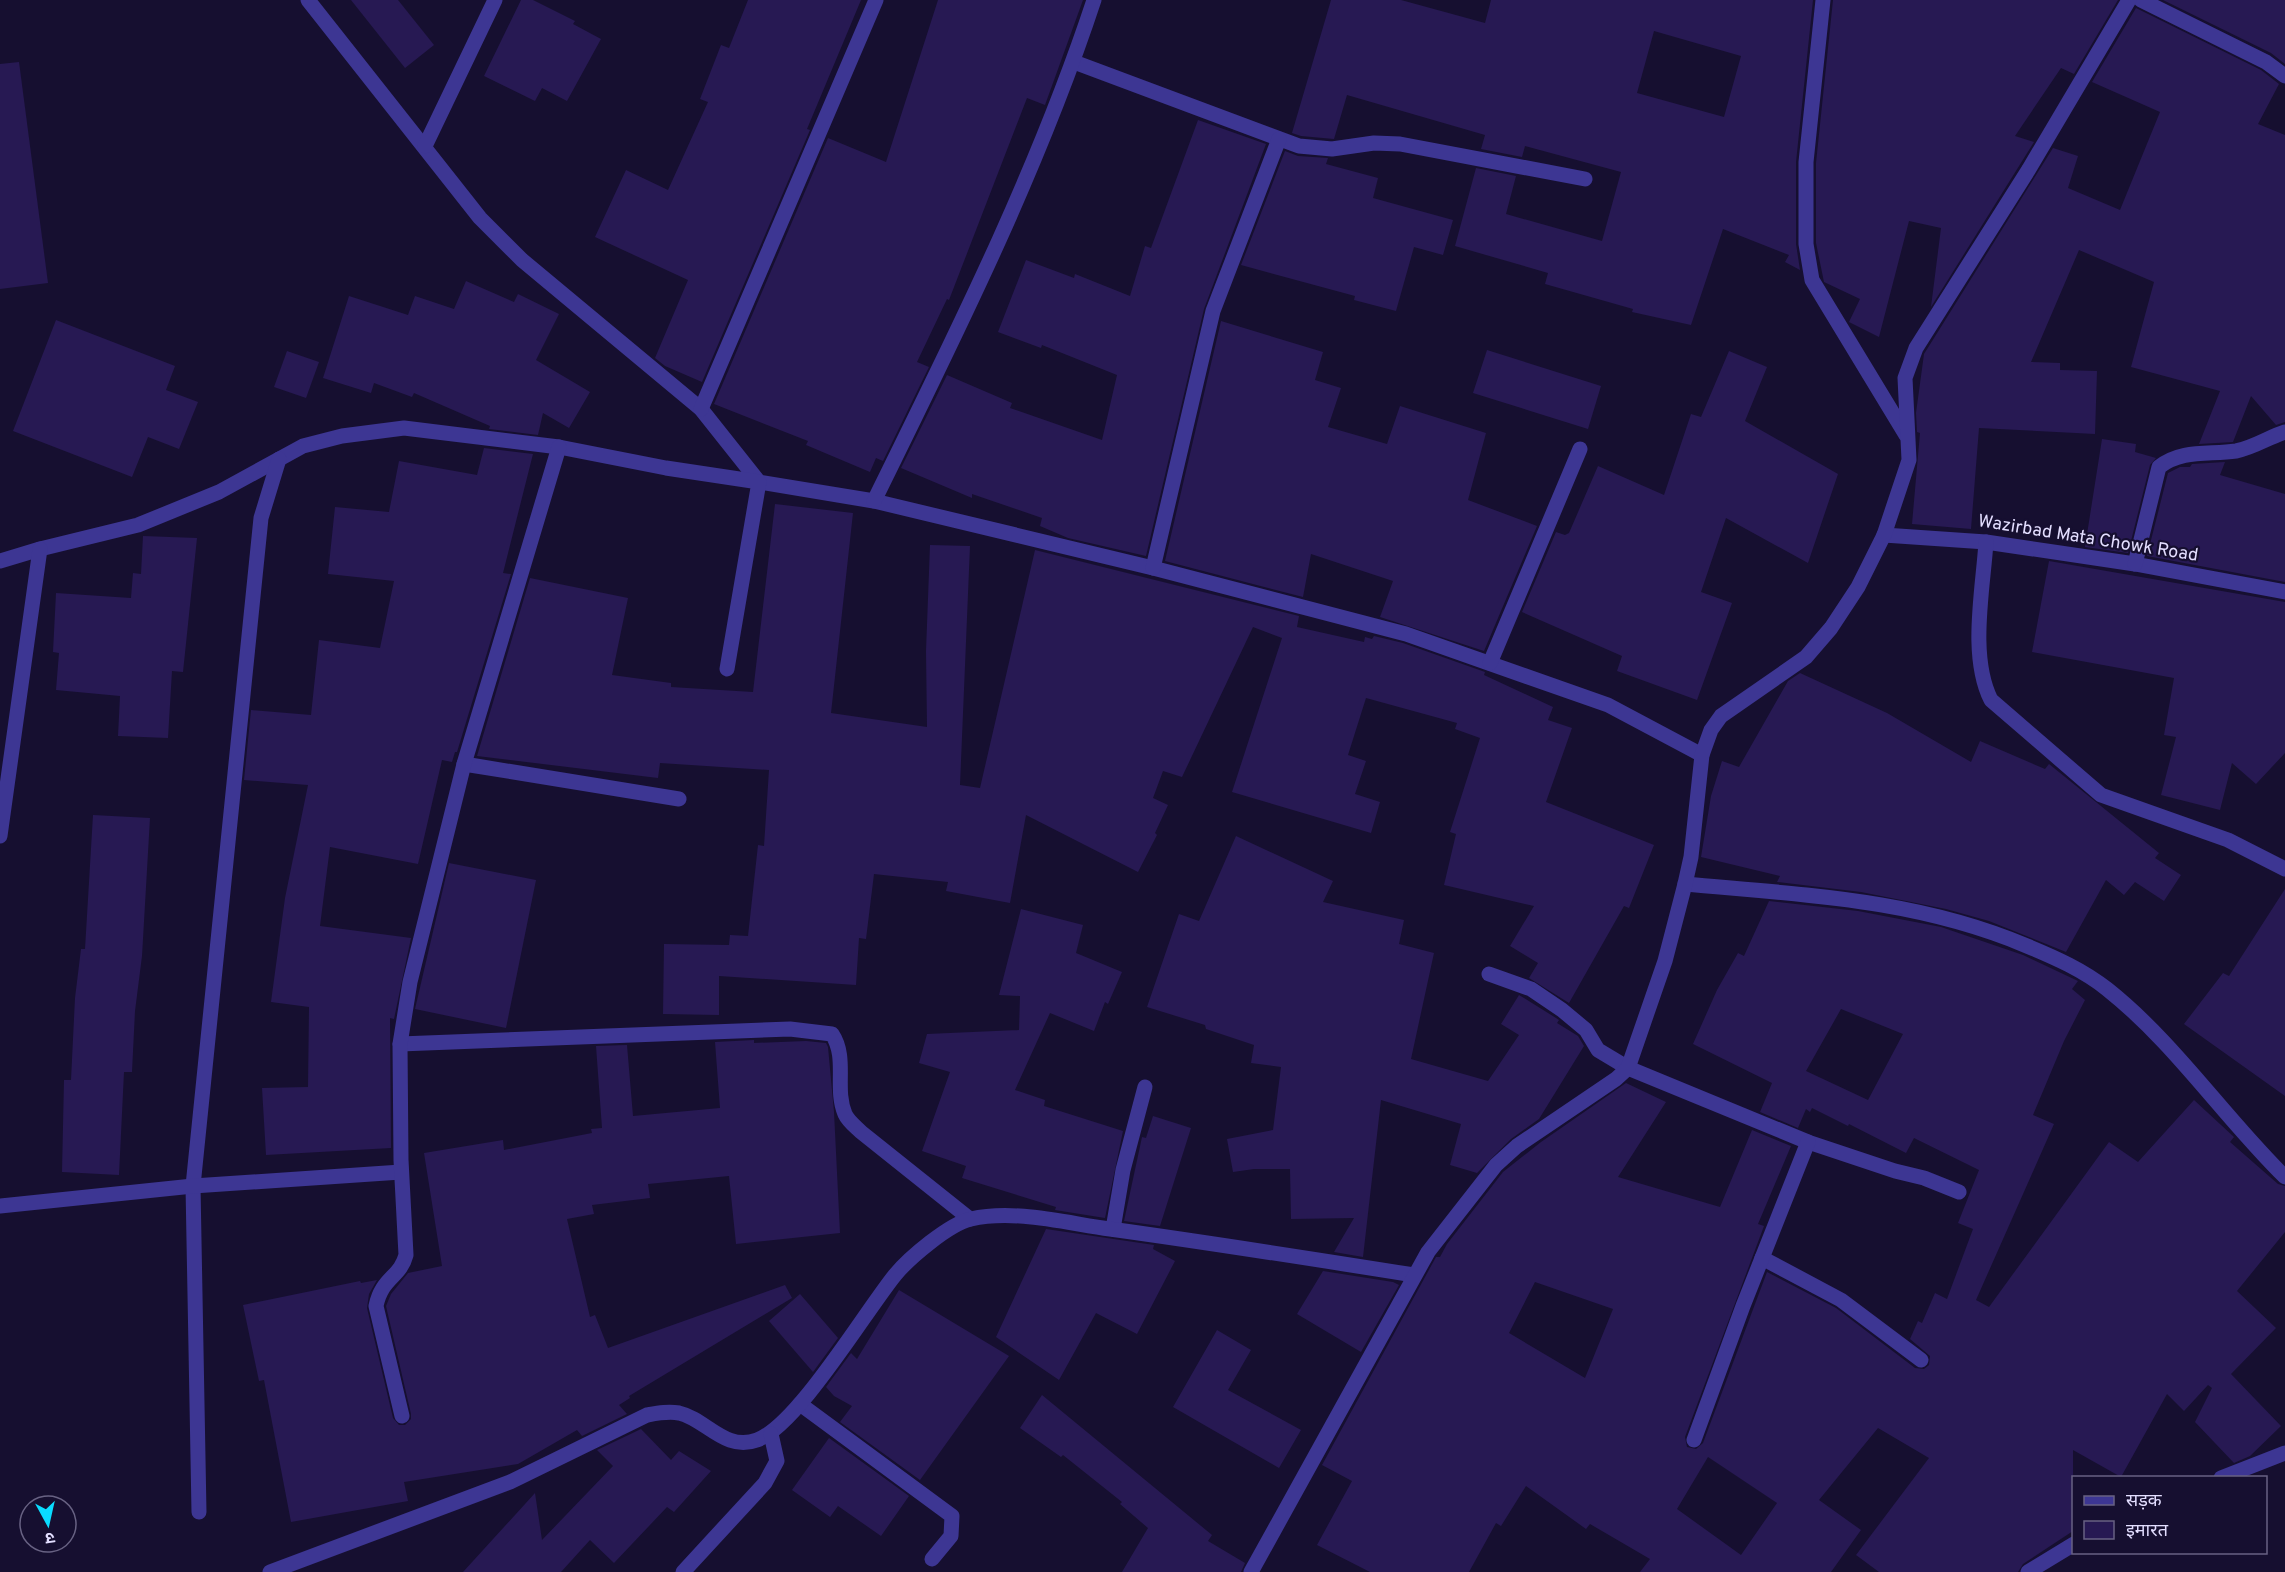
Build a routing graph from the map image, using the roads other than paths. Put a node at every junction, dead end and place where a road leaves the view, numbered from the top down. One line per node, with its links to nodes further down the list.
1 (495, 0): 11 (street)
2 (876, 0): 13 (street)
3 (1094, 0): 8 (street)
4 (1823, 0): 15 (street)
5 (2128, 0): 15 (street)
6 (2141, 0): 9 (street)
7 (314, 3): 11 (street)
8 (1074, 62): 10 (street); 20 (street)
9 (2285, 76)
10 (1280, 139): 12 (street); 26 (street)
11 (425, 146): 13 (street)
12 (1585, 179)
13 (701, 409): 19 (street)
14 (2285, 432): 25 (street)
15 (1908, 437): 21 (street)
16 (559, 447): 18 (street); 19 (street); 31 (street)
17 (1580, 449): 28 (street)
18 (279, 459): 23 (street); 43 (street)
19 (759, 482): 20 (street); 29 (street)
20 (874, 501): 26 (street)
21 (1884, 535): 22 (street, Wazirbad Mata Chowk Road); 30 (street)
22 (1986, 542): 25 (street, Wazirbad Mata Chowk Road); 34 (street)
23 (40, 549): 24 (street); 33 (street)
24 (0, 561)
25 (2135, 564): 27 (street, Wazirbad Mata Chowk Road)
26 (1154, 568): 28 (street)
27 (2285, 592)
28 (1490, 663): 30 (street)
29 (727, 669)
30 (1702, 755): 35 (street)
31 (464, 764): 32 (street); 37 (street)
32 (680, 799)
33 (0, 836)
34 (2285, 869)
35 (1685, 884): 38 (street); 42 (street)
36 (1489, 974): 38 (street)
37 (400, 1044): 41 (street); 46 (street)
38 (1628, 1068): 40 (street); 49 (street)
39 (1145, 1087): 47 (street)
40 (1808, 1142): 44 (street); 48 (street)
41 (401, 1172): 43 (street); 52 (street)
42 (2285, 1177)
43 (193, 1186): 45 (street); 57 (street)
44 (1959, 1192)
45 (0, 1206)
46 (970, 1219): 47 (street); 51 (street)
47 (1113, 1229): 49 (street)
48 (1762, 1258): 50 (street); 54 (street)
49 (1414, 1275): 62 (street)
50 (1921, 1360)
51 (800, 1404): 53 (street); 59 (street)
52 (402, 1416)
53 (771, 1434): 60 (street); 61 (street)
54 (1694, 1440)
55 (2285, 1453): 56 (street)
56 (2226, 1476)
57 (199, 1512)
58 (2072, 1545): 63 (street)
59 (932, 1559)
60 (270, 1572)
61 (683, 1572)
62 (1251, 1572)
63 (2028, 1572)

